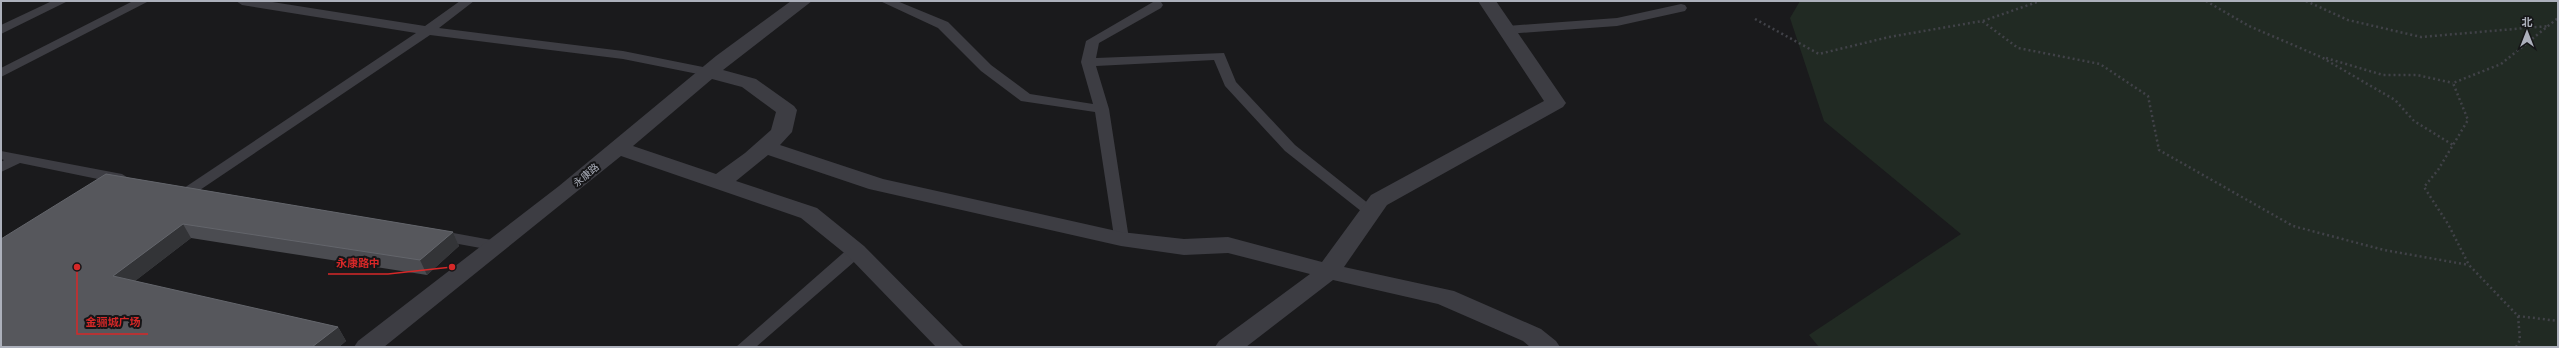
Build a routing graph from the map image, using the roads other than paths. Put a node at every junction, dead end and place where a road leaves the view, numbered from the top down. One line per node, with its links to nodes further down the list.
1 (62, 1): 10 (lane)
2 (142, 1): 15 (lane)
3 (242, 1): 12 (lane)
4 (468, 1): 12 (lane)
5 (803, 1): 14 (street, 永康路)
6 (886, 1): 16 (lane)
7 (1487, 1): 11 (street)
8 (1157, 5): 13 (lane)
9 (1681, 8): 11 (lane)
10 (1, 30)
11 (1507, 30): 27 (street)
12 (429, 31): 14 (lane); 25 (lane)
13 (1088, 62): 16 (lane); 27 (lane)
14 (708, 72): 17 (street); 18 (street, 永康路)
15 (1, 73)
16 (1102, 109): 29 (lane)
17 (765, 147): 23 (street); 29 (street)
18 (618, 148): 23 (street); 30 (street, 永康路)
19 (1, 154): 20 (lane)
20 (18, 158): 21 (lane); 22 (lane)
21 (1, 168)
22 (136, 182)
23 (719, 182): 31 (street)
24 (174, 188): 25 (lane)
25 (189, 191): 26 (lane)
26 (212, 195)
27 (1371, 212): 32 (street)
28 (420, 232): 30 (lane)
29 (1121, 238): 32 (street)
30 (497, 246): 33 (street, 永康路)
31 (856, 250): 34 (lane); 35 (street)
32 (1328, 271): 36 (street); 37 (street)
33 (367, 347)
34 (745, 347)
35 (950, 347)
36 (1228, 347)
37 (1546, 347)

